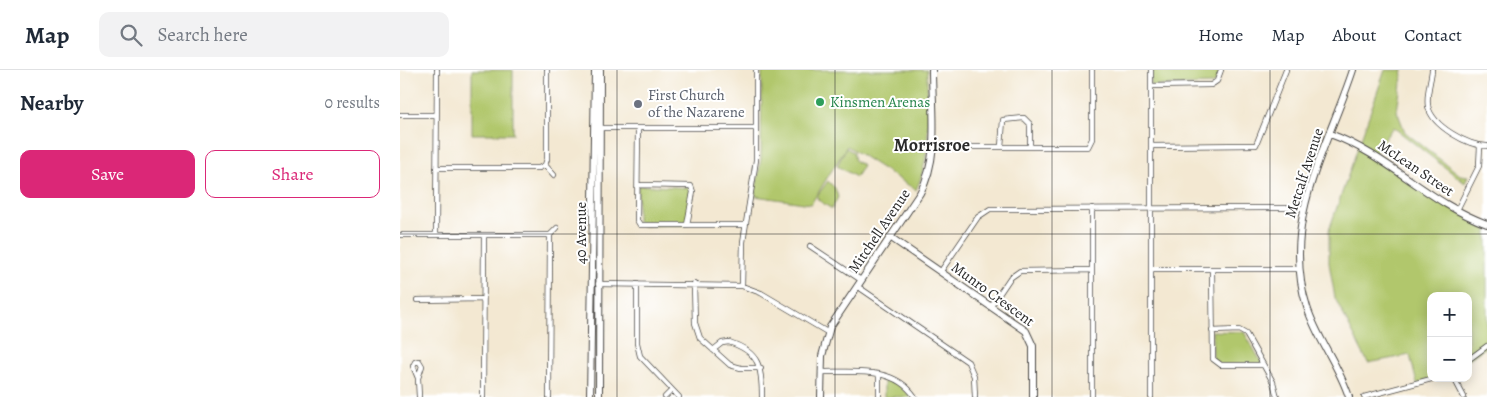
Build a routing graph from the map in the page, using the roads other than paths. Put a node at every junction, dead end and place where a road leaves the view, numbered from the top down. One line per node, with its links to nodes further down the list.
1 (436, 70): 15 (street)
2 (547, 70): 26 (street)
3 (595, 70): 16 (street, 40 Avenue)
4 (600, 70): 16 (street, 40 Avenue)
5 (756, 70): 18 (street)
6 (932, 70): 23 (street, Mitchell Avenue)
7 (1092, 70): 25 (street)
8 (1151, 70): 13 (street)
9 (1221, 70): 13 (street)
10 (1286, 70): 20 (street)
11 (1353, 70): 19 (street, Metcalf Avenue)
12 (1432, 70): 21 (street)
13 (1151, 86): 20 (street)
14 (400, 115): 15 (street)
15 (436, 115): 27 (street)
16 (597, 128): 17 (street); 50 (street, 40 Avenue)
17 (638, 128): 18 (street); 29 (street)
18 (756, 128): 36 (street)
19 (1330, 134): 31 (street, Metcalf Avenue); 33 (street, McLean Street)
20 (1151, 146): 32 (street)
21 (1480, 146): 22 (street); 33 (street)
22 (1487, 146)
23 (932, 147): 24 (street); 42 (street, Mitchell Avenue)
24 (1001, 147): 25 (street); 25 (street)
25 (1030, 147)
26 (545, 165): 27 (street); 28 (street)
27 (436, 168): 39 (street)
28 (554, 175)
29 (638, 185): 35 (street); 35 (street)
30 (1092, 208): 32 (street); 47 (street); 48 (street)
31 (1303, 208): 32 (street); 46 (street, Metcalf Avenue)
32 (1151, 209): 44 (street)
33 (1457, 210): 34 (street, McLean Street)
34 (1487, 224)
35 (688, 225): 36 (street)
36 (745, 225): 53 (street)
37 (557, 228): 41 (street)
38 (400, 235): 39 (street)
39 (436, 235): 40 (street)
40 (484, 235): 41 (street); 54 (street)
41 (550, 235): 74 (street)
42 (890, 237): 48 (street, Munro Crescent); 49 (street, Mitchell Avenue)
43 (810, 246): 49 (street)
44 (1151, 269): 45 (street); 86 (street)
45 (1212, 269): 46 (street); 57 (street)
46 (1299, 269): 88 (street, Metcalf Avenue)
47 (1092, 270): 56 (street); 85 (street)
48 (940, 271): 56 (street, Munro Crescent)
49 (859, 283): 58 (street, Mitchell Avenue); 83 (street)
50 (596, 284): 51 (street); 75 (street, 40 Avenue); 76 (street, 40 Avenue)
51 (637, 284): 52 (street); 69 (street)
52 (694, 284): 53 (street); 60 (street)
53 (742, 286): 58 (street)
54 (483, 299): 55 (street); 73 (street)
55 (418, 300)
56 (991, 306): 84 (street, Munro Crescent)
57 (1212, 331): 62 (street); 62 (street)
58 (827, 332): 64 (street, Mitchell Avenue)
59 (1487, 346): 61 (street)
60 (713, 350): 63 (street); 63 (street)
61 (1472, 357)
62 (1263, 365): 87 (street)
63 (761, 368): 79 (street)
64 (821, 372): 65 (street); 80 (street, Mitchell Avenue)
65 (879, 374): 81 (street); 82 (street)
66 (418, 378): 72 (street)
67 (1427, 380): 70 (street)
68 (1456, 382): 90 (street)
69 (672, 390): 77 (street); 78 (street)
70 (1395, 390): 71 (street); 89 (street)
71 (1396, 395)
72 (419, 397)
73 (483, 397)
74 (549, 397)
75 (590, 397)
76 (599, 397)
77 (665, 397)
78 (679, 397)
79 (762, 397)
80 (821, 397)
81 (879, 397)
82 (915, 397)
83 (975, 397)
84 (1033, 397)
85 (1092, 397)
86 (1151, 397)
87 (1277, 397)
88 (1349, 397)
89 (1364, 397)
90 (1464, 397)

